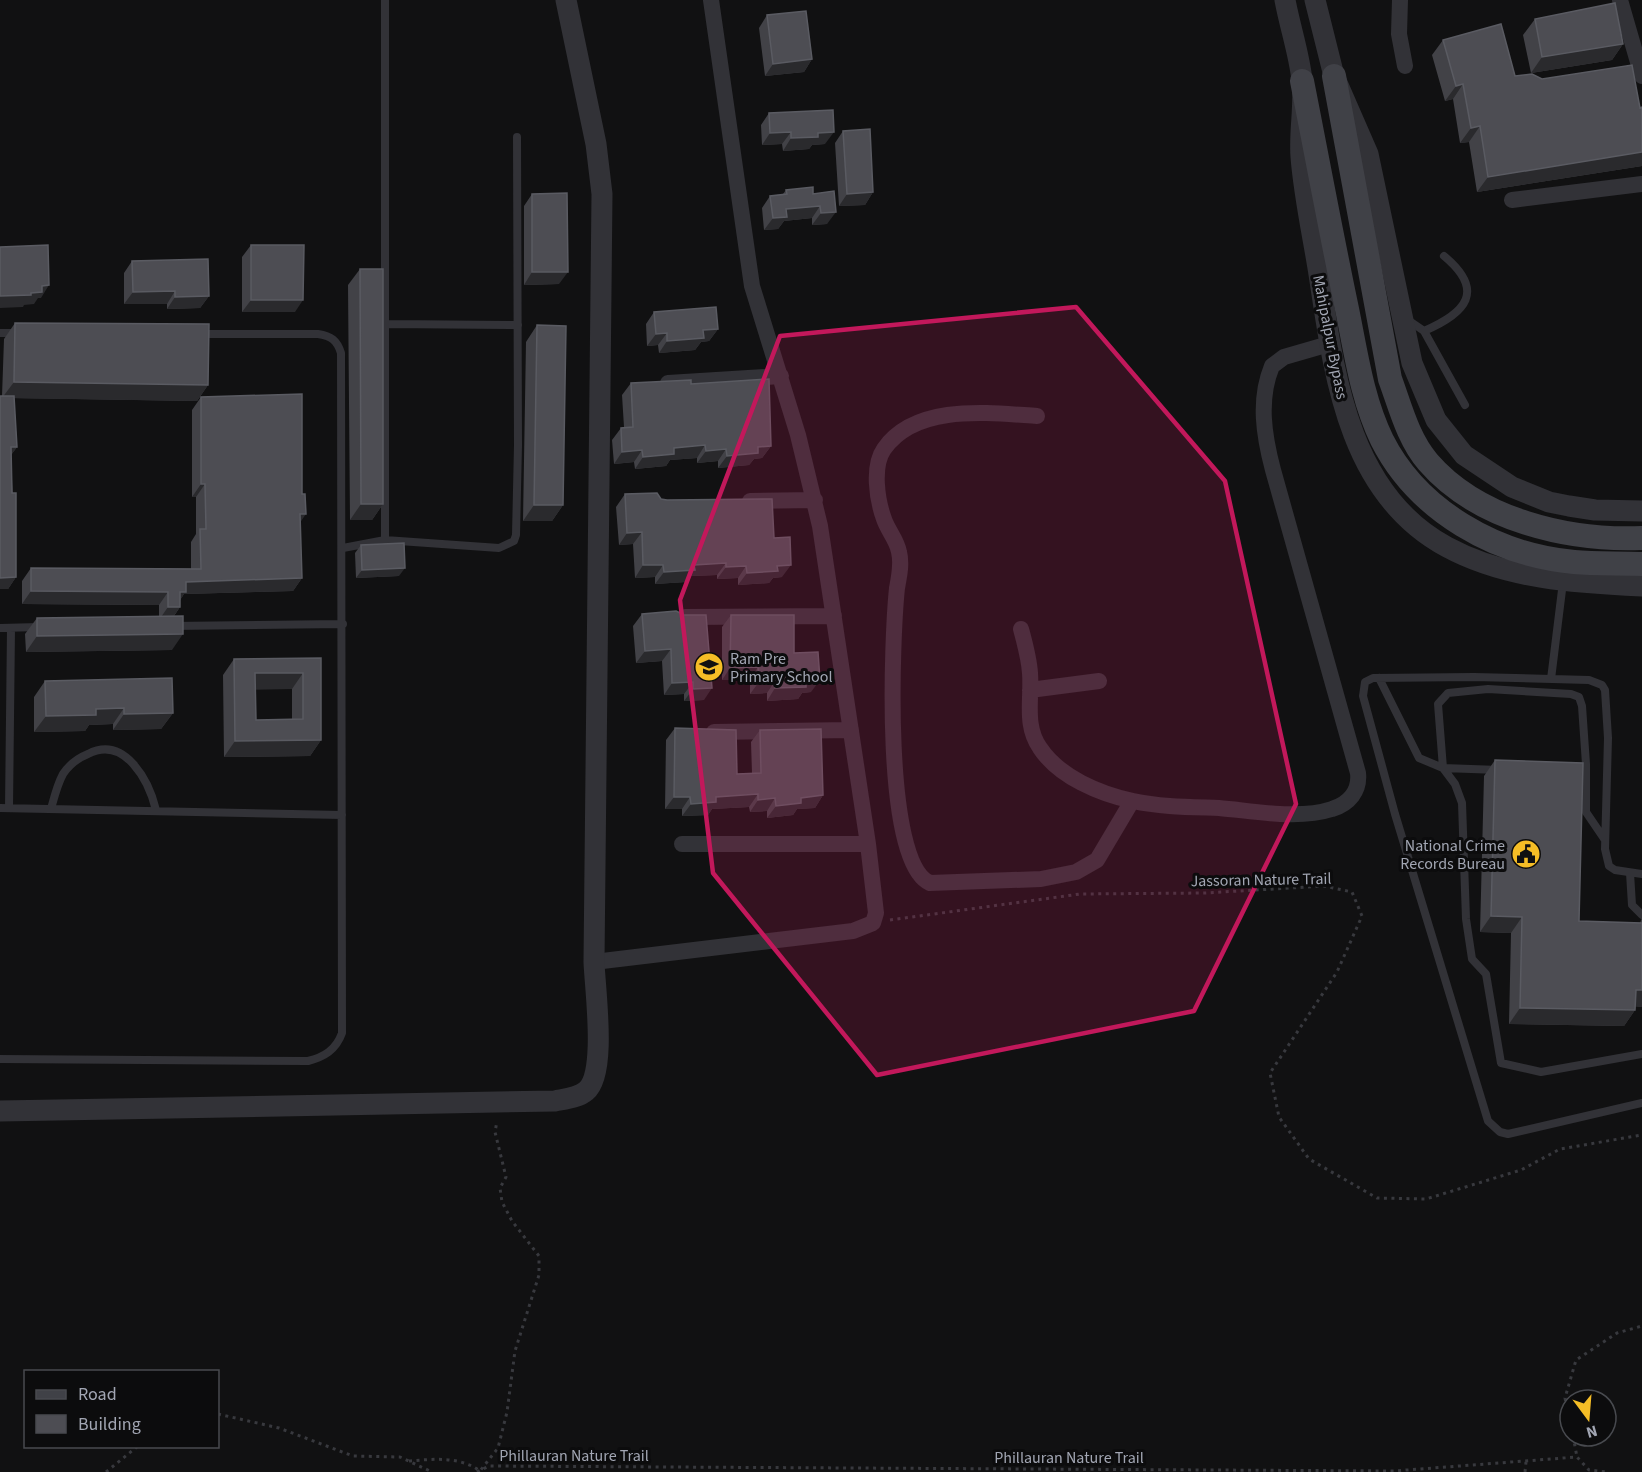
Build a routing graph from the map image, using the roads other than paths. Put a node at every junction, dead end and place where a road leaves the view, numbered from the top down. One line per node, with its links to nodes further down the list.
1 (385, 0): 17 (lane)
2 (566, 0): 66 (street)
3 (711, 0): 24 (street)
4 (1285, 0): 11 (street, Mahipalpur Bypass)
5 (1315, 0): 10 (street)
6 (1400, 0): 8 (street)
7 (1620, 0): 9 (street)
8 (1405, 66)
9 (1636, 71)
10 (1334, 76): 16 (street); 31 (main road)
11 (1302, 81): 23 (street, Mahipalpur Bypass); 34 (main road)
12 (517, 137): 18 (lane)
13 (1642, 184): 14 (street)
14 (1512, 200)
15 (1444, 256): 19 (lane)
16 (1400, 315): 19 (lane); 30 (street)
17 (387, 324): 18 (lane); 32 (lane)
18 (518, 325): 32 (lane)
19 (1424, 331): 26 (lane)
20 (0, 333): 21 (lane)
21 (24, 333)
22 (188, 334): 33 (lane)
23 (1329, 344): 35 (street, Mahipalpur Bypass); 55 (street)
24 (781, 376): 25 (street); 28 (street)
25 (664, 383)
26 (1465, 405)
27 (1037, 416): 55 (street)
28 (815, 500): 29 (street); 37 (street)
29 (737, 501)
30 (1642, 511)
31 (1642, 538)
32 (385, 540): 33 (lane)
33 (343, 548): 39 (lane)
34 (1642, 564)
35 (1563, 581): 36 (street, Mahipalpur Bypass); 46 (lane)
36 (1642, 586)
37 (834, 616): 38 (street); 49 (street)
38 (676, 617)
39 (343, 624): 40 (lane); 59 (lane)
40 (165, 626)
41 (47, 627): 43 (lane)
42 (0, 628): 43 (lane)
43 (11, 628): 56 (lane)
44 (1021, 629): 48 (street)
45 (1379, 678): 46 (lane); 51 (lane); 69 (lane)
46 (1551, 679): 60 (lane)
47 (1099, 681): 48 (street)
48 (1030, 690): 55 (street)
49 (851, 730): 50 (street); 62 (street)
50 (702, 732)
51 (1443, 768): 52 (lane); 54 (lane); 67 (lane)
52 (1514, 770)
53 (1574, 772): 54 (lane)
54 (1586, 773): 60 (lane)
55 (1132, 801)
56 (4, 808): 57 (lane)
57 (51, 809): 58 (lane); 58 (lane)
58 (156, 810): 59 (lane)
59 (342, 815): 68 (lane)
60 (1605, 840): 63 (lane)
61 (682, 844): 62 (street)
62 (868, 844): 66 (street)
63 (1630, 873): 64 (lane); 65 (lane)
64 (1642, 874)
65 (1642, 915)
66 (594, 962): 70 (street)
67 (1642, 1054)
68 (0, 1059)
69 (1642, 1103)
70 (0, 1111)

